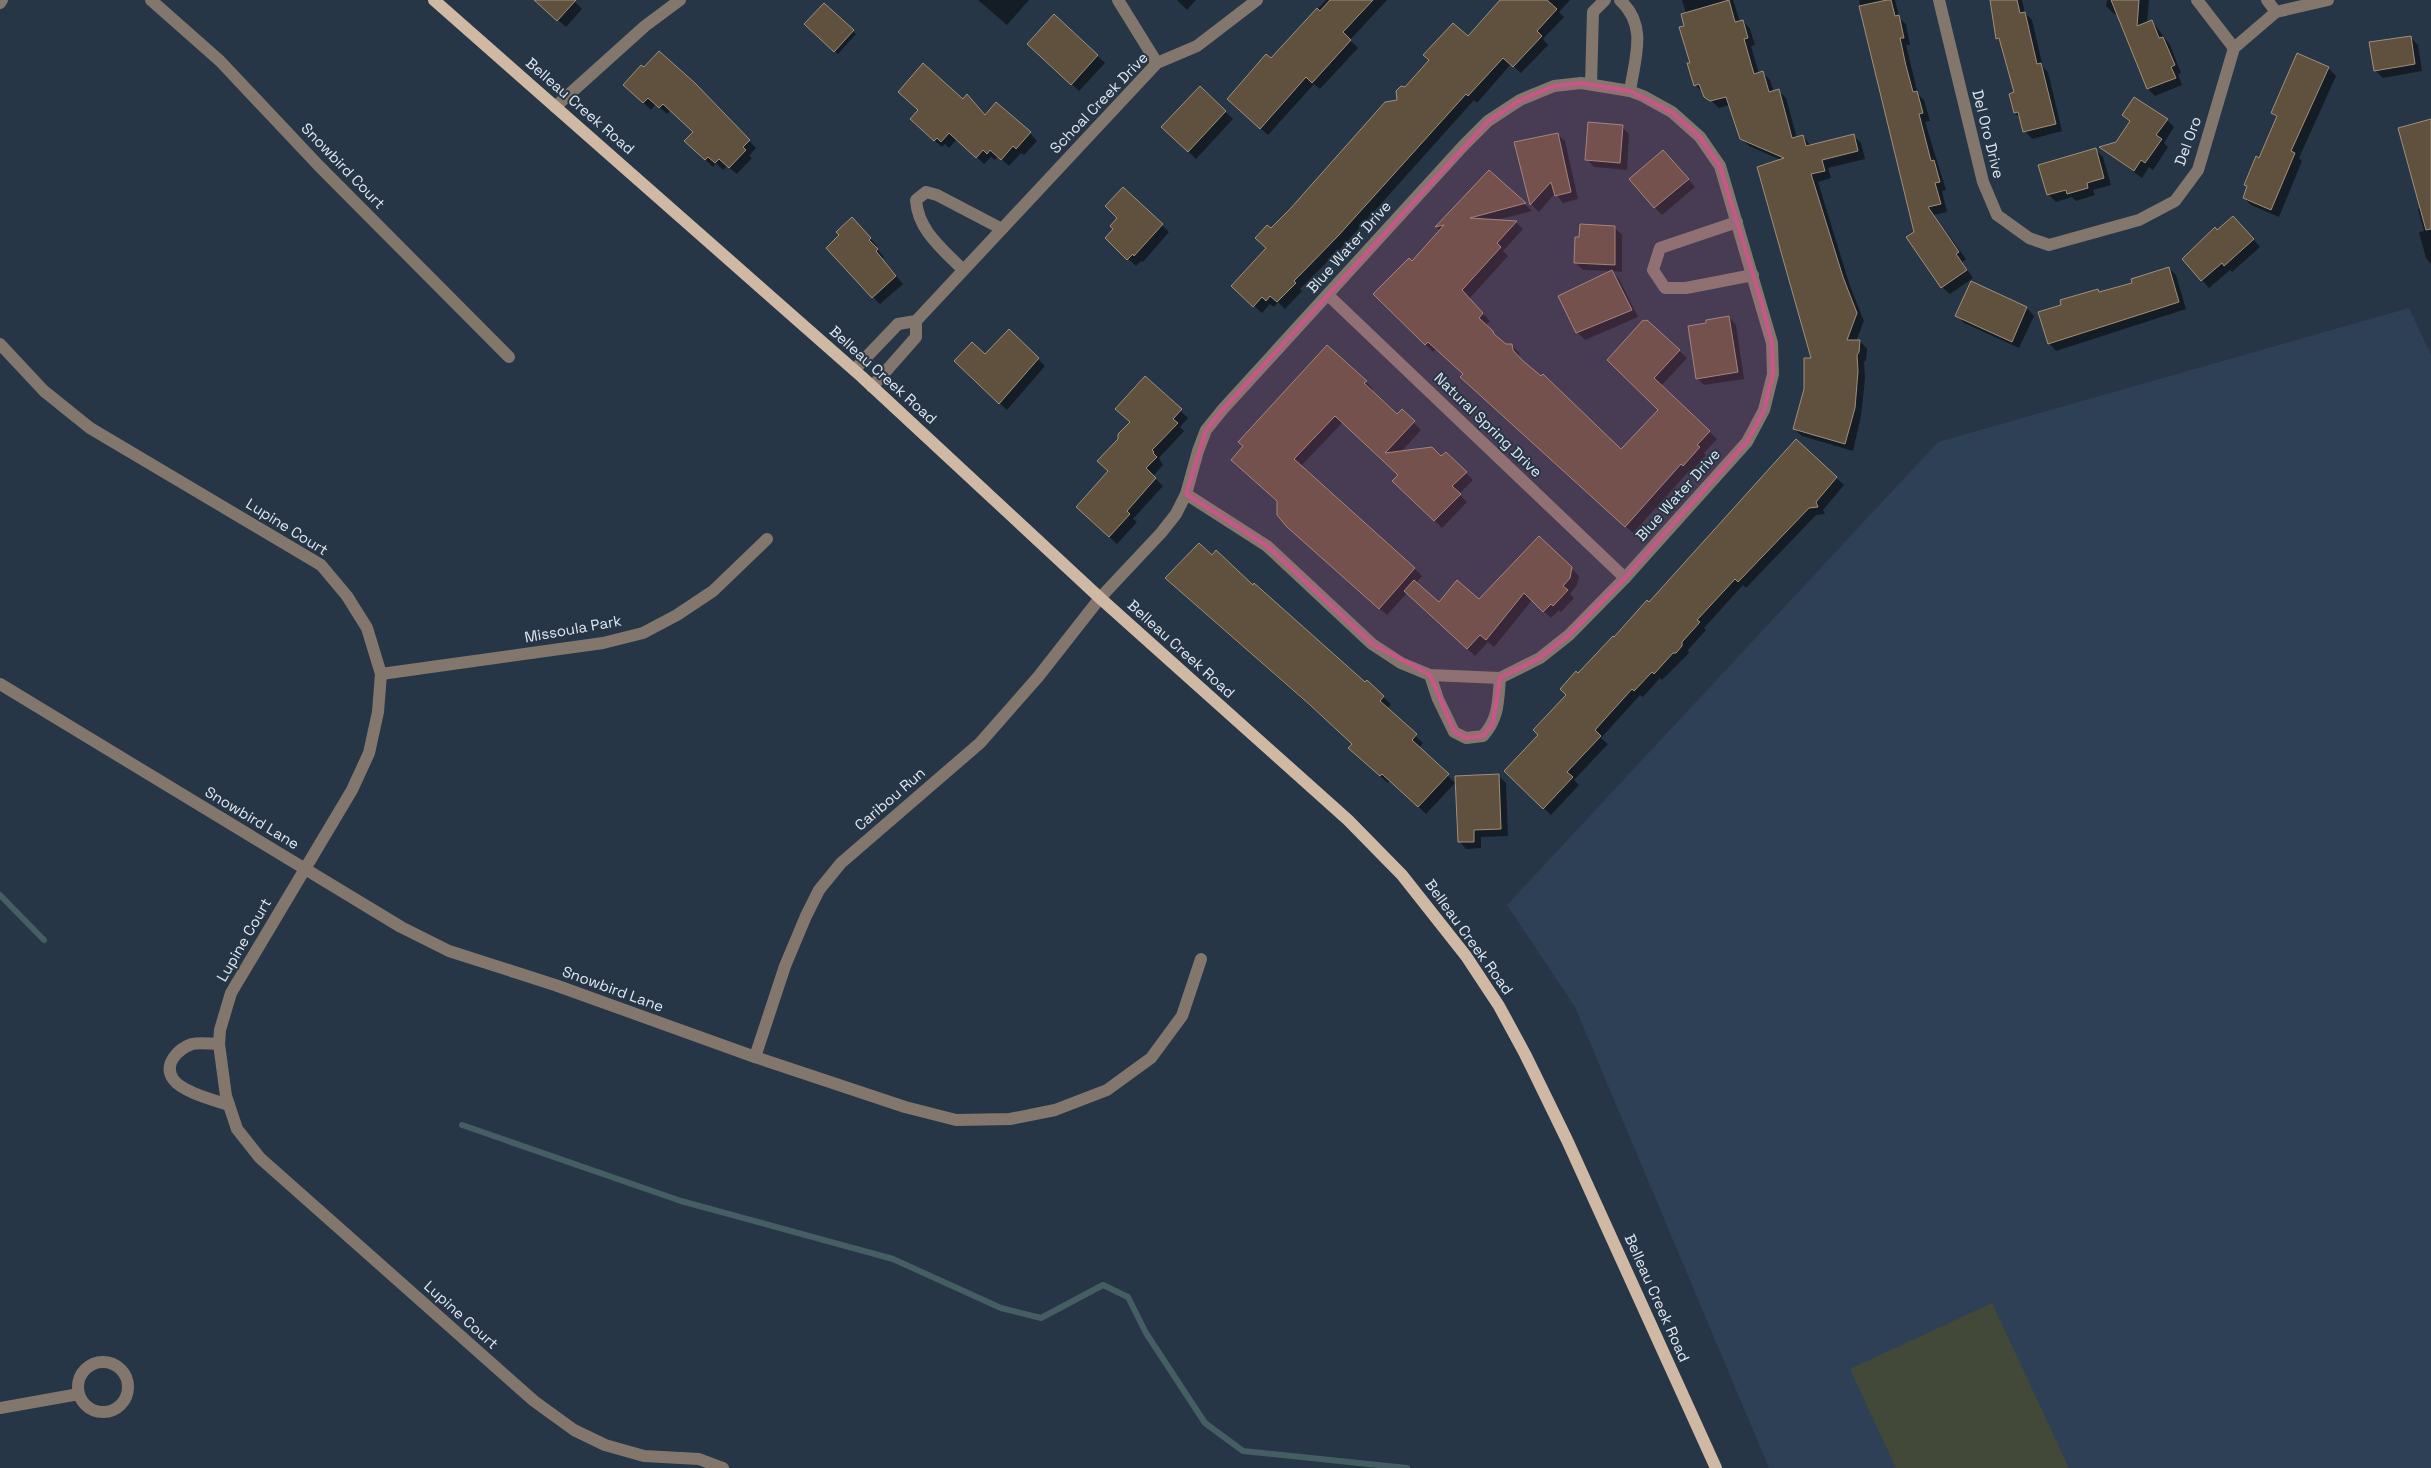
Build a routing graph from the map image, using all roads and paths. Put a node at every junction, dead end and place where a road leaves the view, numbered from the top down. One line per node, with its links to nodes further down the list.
1 (150, 0): 26 (street, Snowbird Court)
2 (434, 0): 17 (main road, Belleau Creek Road)
3 (680, 0): 17 (street)
4 (1118, 0): 14 (street)
5 (1257, 0): 14 (street, Schoal Creek Drive)
6 (1605, 0): 15 (street)
7 (1620, 0): 16 (street)
8 (1939, 0): 20 (street, Del Oro Drive)
9 (2197, 0): 13 (street)
10 (2267, 0): 12 (street)
11 (2328, 0): 12 (street)
12 (2276, 12): 13 (street, Del Oro)
13 (2234, 48): 20 (street, Del Oro)
14 (1157, 63): 19 (street, Schoal Creek Drive)
15 (1592, 84): 16 (street, Blue Water Drive); 23 (street, Blue Water Drive)
16 (1630, 90): 18 (street, Blue Water Drive)
17 (556, 107): 27 (main road, Belleau Creek Road)
18 (1737, 222): 22 (street, Blue Water Drive); 22 (street)
19 (1002, 229): 21 (street, Schoal Creek Drive); 21 (street)
20 (2049, 245)
21 (963, 270): 24 (street, Schoal Creek Drive)
22 (1753, 275): 31 (street, Blue Water Drive)
23 (1328, 295): 29 (street, Blue Water Drive); 31 (street, Natural Spring Drive)
24 (916, 321): 27 (street, Schoal Creek Drive); 28 (street, Schoal Creek Drive)
25 (0, 344): 33 (street, Lupine Court)
26 (509, 357)
27 (854, 370): 28 (main road, Belleau Creek Road)
28 (872, 387): 32 (main road, Belleau Creek Road)
29 (1186, 494): 32 (street, Blue Water Drive); 34 (street, Blue Water Drive)
30 (767, 539): 33 (street, Missoula Park)
31 (1625, 578): 35 (street, Blue Water Drive)
32 (1100, 598): 40 (street, Caribou Run); 45 (main road, Belleau Creek Road)
33 (381, 674): 37 (street, Lupine Court)
34 (1430, 675): 35 (street, Blue Water Drive); 35 (street)
35 (1500, 678)
36 (0, 684): 37 (street, Snowbird Lane)
37 (304, 869): 39 (street, Lupine Court); 40 (street, Snowbird Lane)
38 (1201, 958): 40 (street, Snowbird Lane)
39 (219, 1044): 41 (street, Lupine Court); 41 (street)
40 (755, 1058)
41 (229, 1105): 44 (street, Lupine Court)
42 (79, 1394): 43 (street)
43 (0, 1408)
44 (722, 1468)
45 (1716, 1468)

